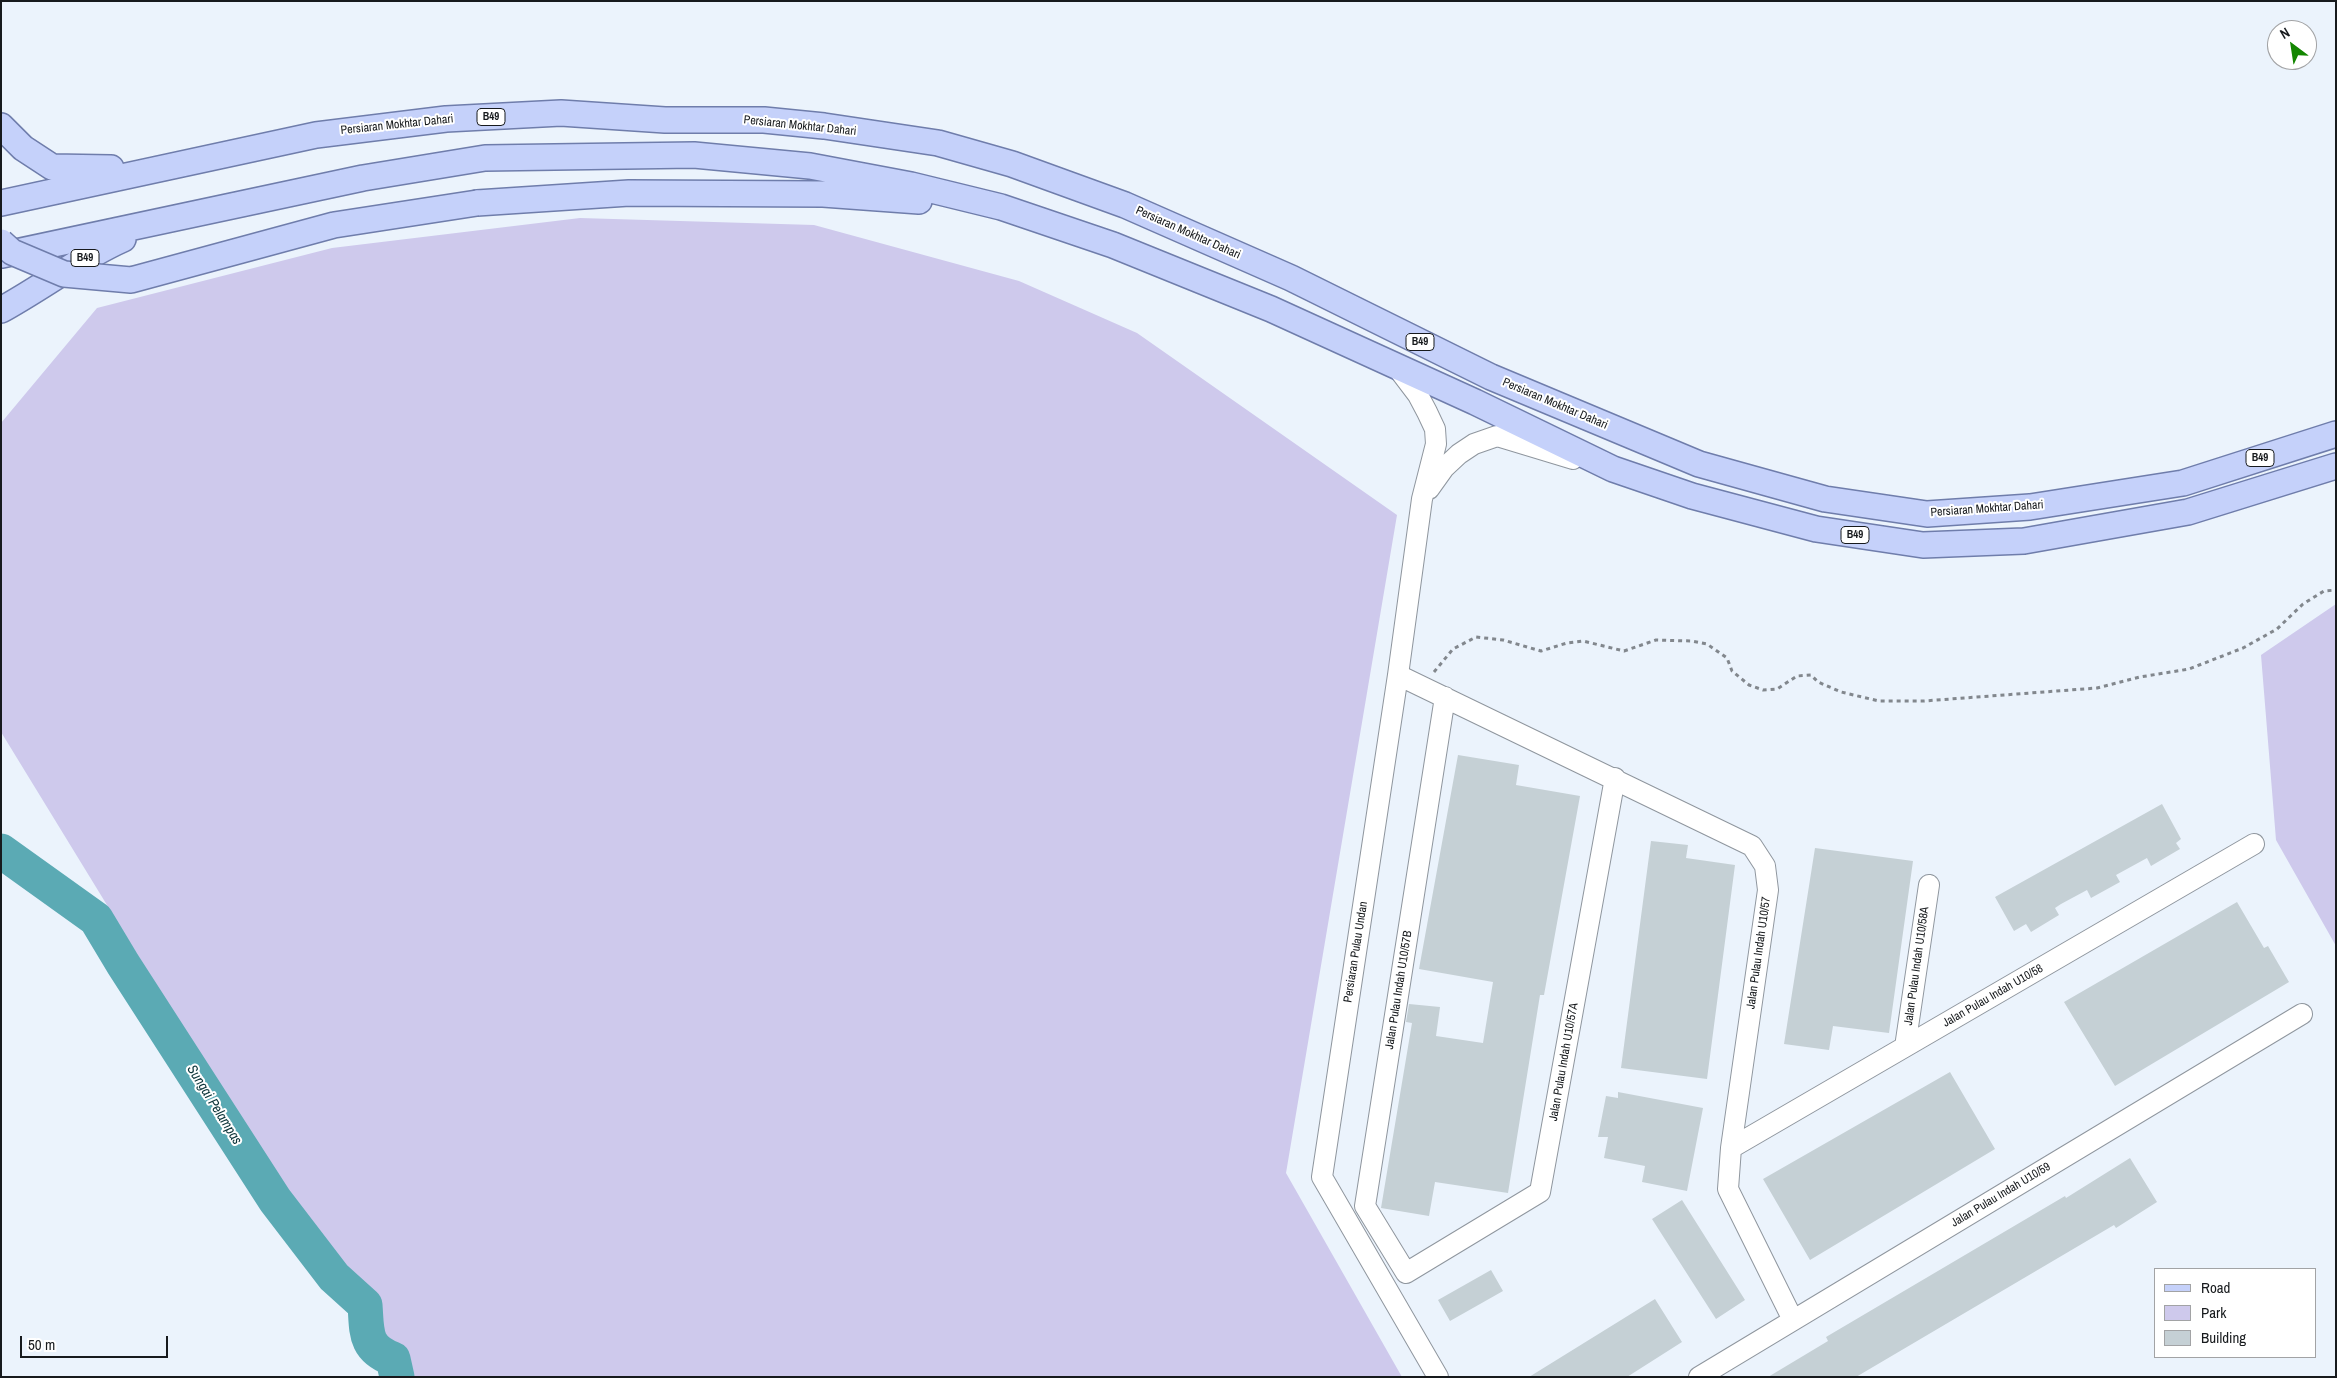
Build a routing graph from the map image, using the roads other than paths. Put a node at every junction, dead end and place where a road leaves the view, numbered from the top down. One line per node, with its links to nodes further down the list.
1 (1, 126): 2 (main road)
2 (153, 169): 3 (main road, Persiaran Mokhtar Dahari / B49); 10 (main road, Persiaran Mokhtar Dahari / B49)
3 (1, 203)
4 (1001, 207): 5 (main road, B49); 6 (main road, bridge); 9 (main road, B49)
5 (174, 217): 7 (main road, B49); 8 (main road, B49)
6 (1, 242)
7 (1, 255)
8 (1, 310)
9 (1396, 366): 12 (main road, B49); 13 (street, Persiaran Pulau Undan)
10 (2336, 434)
11 (2336, 466): 12 (main road, B49)
12 (1614, 469): 13 (street)
13 (1422, 499): 14 (street, Persiaran Pulau Undan)
14 (1398, 675): 15 (street, Jalan Pulau Indah U10/57); 24 (street, Persiaran Pulau Undan)
15 (1445, 697): 16 (street, Jalan Pulau Indah U10/57); 22 (street, Jalan Pulau Indah U10/57B)
16 (1615, 778): 21 (street, Jalan Pulau Indah U10/57); 22 (street, Jalan Pulau Indah U10/57A)
17 (2254, 844): 20 (street, Jalan Pulau Indah U10/58)
18 (1929, 885): 20 (street, Jalan Pulau Indah U10/58A)
19 (2302, 1014): 23 (street, Jalan Pulau Indah U10/59)
20 (1905, 1047): 21 (street, Jalan Pulau Indah U10/58)
21 (1731, 1148): 23 (street, Jalan Pulau Indah U10/57)
22 (1406, 1273)
23 (1793, 1320): 25 (street, Jalan Pulau Indah U10/59)
24 (1438, 1377)
25 (1699, 1377)

